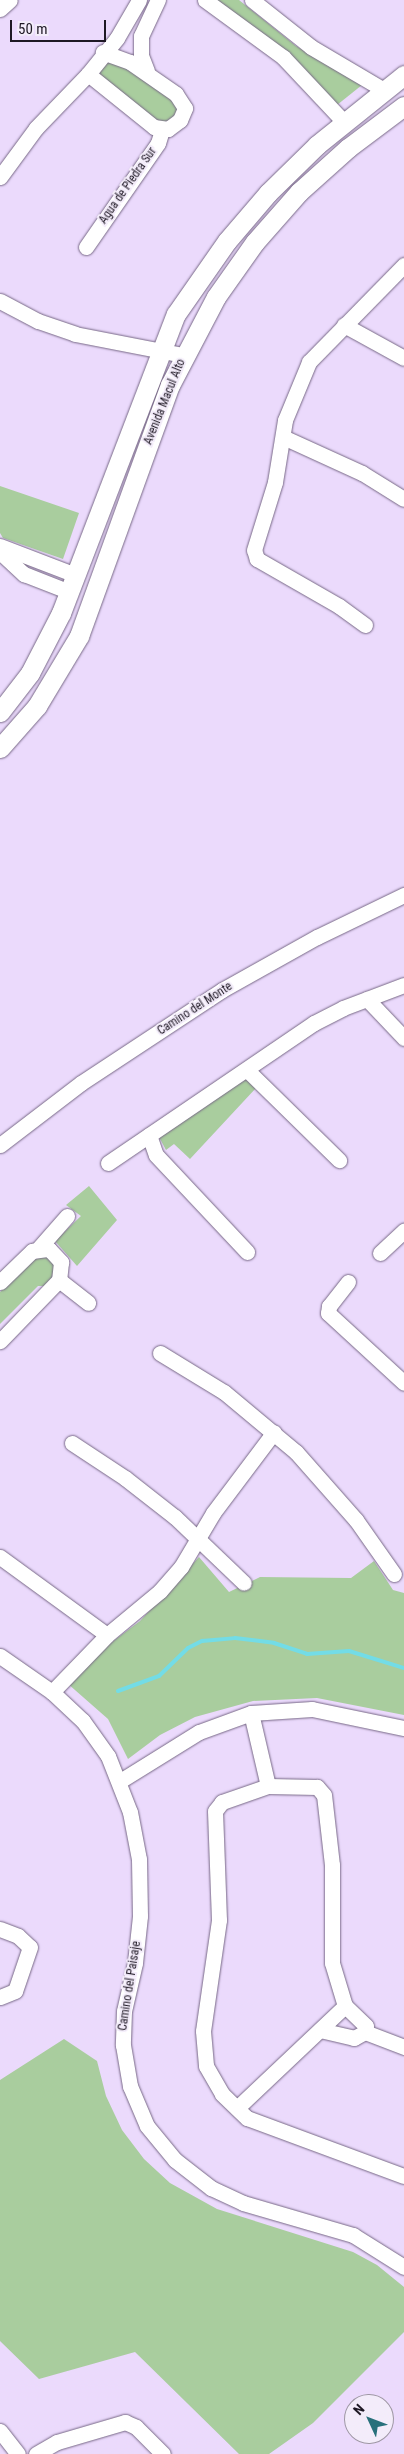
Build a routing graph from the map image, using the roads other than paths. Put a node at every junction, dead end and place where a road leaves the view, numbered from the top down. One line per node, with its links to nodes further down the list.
1 (10, 0): 6 (street)
2 (139, 0): 7 (street)
3 (158, 0): 8 (street)
4 (205, 0): 13 (street)
5 (252, 0): 11 (street)
6 (0, 9)
7 (104, 52): 8 (street); 9 (street)
8 (147, 71): 14 (street, Agua de Piedra Sur)
9 (88, 74): 14 (street); 16 (street)
10 (404, 75): 11 (street, Avenida Macul Alto)
11 (384, 90): 12 (street); 13 (street, Avenida Macul Alto)
12 (400, 110): 17 (street, Avenida Macul Alto)
13 (344, 122): 15 (street, Avenida Macul Alto)
14 (162, 130): 18 (street, Agua de Piedra Sur)
15 (286, 174): 17 (street); 22 (street, Avenida Macul Alto)
16 (0, 177)
17 (299, 192): 23 (street, Avenida Macul Alto)
18 (86, 247)
19 (404, 265): 21 (street)
20 (0, 301): 22 (street)
21 (344, 325): 24 (street); 25 (street)
22 (159, 352): 23 (street); 31 (street, Avenida Macul Alto)
23 (183, 356): 34 (street, Avenida Macul Alto)
24 (404, 358)
25 (282, 437): 26 (street); 32 (street)
26 (404, 499)
27 (0, 546): 29 (street)
28 (0, 552): 30 (street)
29 (38, 560): 30 (street); 31 (street)
30 (30, 576): 31 (street)
31 (73, 583): 33 (street, Avenida Macul Alto)
32 (365, 625)
33 (0, 712)
34 (0, 748)
35 (404, 894): 41 (street, Camino del Monte)
36 (404, 985): 37 (street)
37 (367, 999): 38 (street); 39 (street)
38 (404, 1038)
39 (247, 1070): 40 (street); 42 (street)
40 (149, 1135): 43 (street); 47 (street)
41 (0, 1145)
42 (339, 1160)
43 (108, 1163)
44 (67, 1216): 46 (street)
45 (404, 1231): 48 (street)
46 (38, 1249): 49 (street); 50 (street)
47 (247, 1252)
48 (380, 1253)
49 (59, 1280): 52 (street); 53 (street)
50 (0, 1282)
51 (348, 1282): 55 (street)
52 (88, 1303)
53 (0, 1341)
54 (160, 1353): 56 (street)
55 (404, 1383)
56 (274, 1432): 58 (street); 60 (street)
57 (72, 1443): 58 (street)
58 (199, 1538): 61 (street); 62 (street)
59 (0, 1557): 62 (street)
60 (394, 1574)
61 (244, 1583)
62 (107, 1635): 64 (street)
63 (0, 1656): 64 (street, Camino del Paisaje)
64 (52, 1692): 67 (street, Camino del Paisaje)
65 (251, 1713): 66 (street); 67 (street); 68 (street)
66 (404, 1728)
67 (120, 1781): 77 (street, Camino del Paisaje)
68 (268, 1786): 71 (street); 75 (street)
69 (0, 1929): 70 (street)
70 (0, 1997)
71 (345, 2006): 72 (street); 73 (street)
72 (320, 2030): 73 (street); 75 (street)
73 (365, 2032): 74 (street)
74 (404, 2047)
75 (237, 2108): 76 (street)
76 (404, 2176)
77 (404, 2267)
78 (0, 2431): 79 (street)
79 (18, 2454)
80 (36, 2454): 81 (street)
81 (163, 2454)

